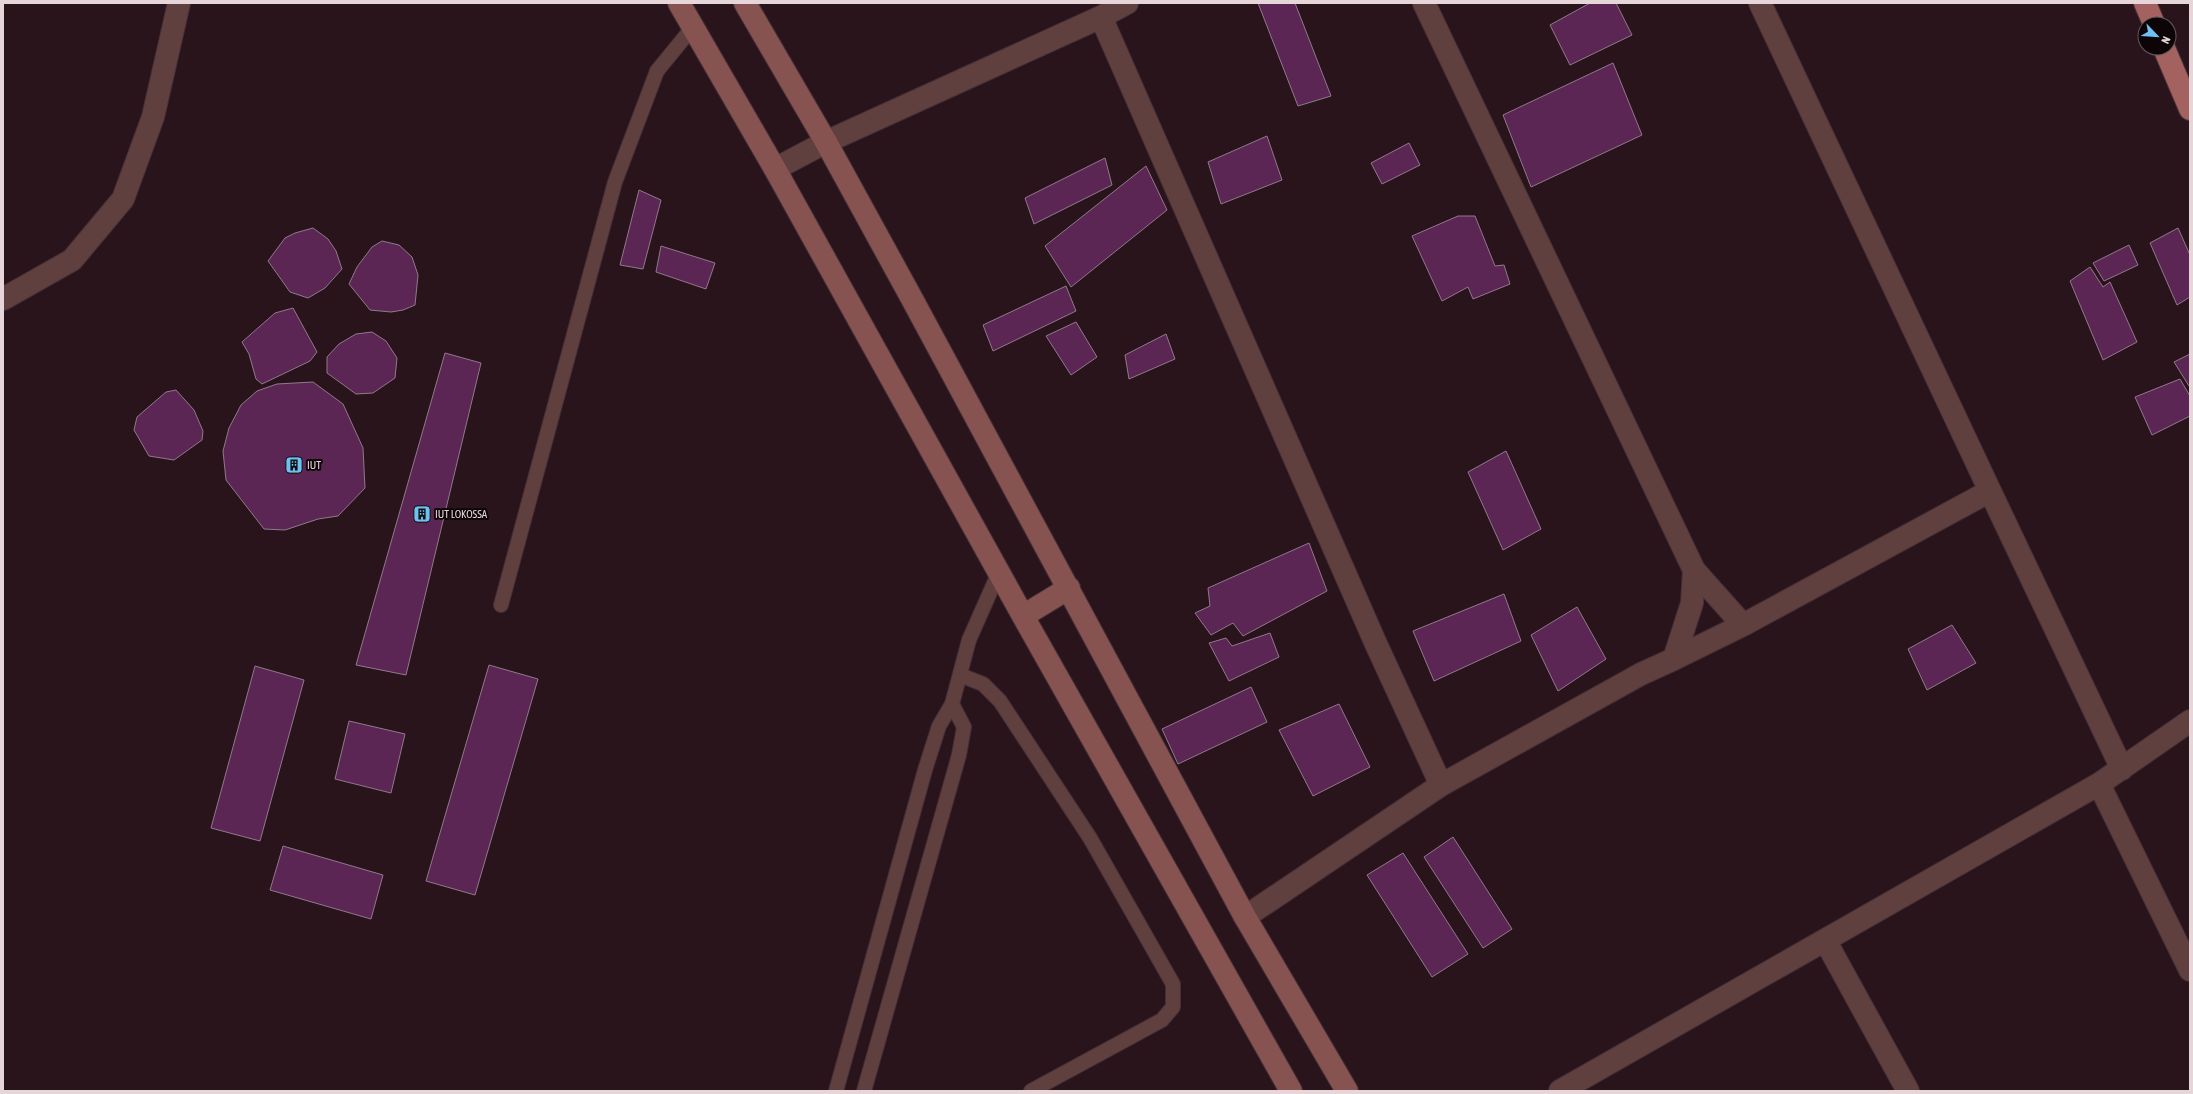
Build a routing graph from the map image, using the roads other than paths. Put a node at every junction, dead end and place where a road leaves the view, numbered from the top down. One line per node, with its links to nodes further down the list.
1 (179, 3): 15 (street)
2 (679, 3): 10 (street)
3 (745, 3): 13 (street)
4 (1127, 3): 9 (street)
5 (1424, 3): 17 (street)
6 (1760, 3): 16 (street)
7 (2145, 3): 8 (main road)
8 (2151, 16)
9 (1101, 17): 13 (street); 29 (street)
10 (693, 27): 14 (street); 20 (lane)
11 (2167, 56): 12 (main road)
12 (2190, 109)
13 (826, 142): 14 (street); 19 (street)
14 (775, 169): 18 (street)
15 (3, 299)
16 (1990, 491): 22 (street); 27 (street)
17 (1694, 570): 22 (street); 23 (street)
18 (999, 572): 21 (street); 24 (lane)
19 (1069, 588): 21 (street); 30 (street)
20 (501, 605)
21 (1024, 616): 36 (street)
22 (1743, 625): 23 (street)
23 (1674, 659): 29 (street)
24 (960, 675): 25 (lane); 35 (lane)
25 (952, 704): 33 (lane); 34 (lane)
26 (2190, 721): 27 (street)
27 (2122, 768): 28 (street)
28 (2099, 784): 31 (street); 32 (street)
29 (1441, 785): 30 (street)
30 (1245, 917): 37 (street)
31 (1825, 940): 38 (street); 39 (street)
32 (2190, 970)
33 (836, 1091)
34 (864, 1091)
35 (1031, 1091)
36 (1291, 1091)
37 (1347, 1091)
38 (1560, 1091)
39 (1908, 1091)

